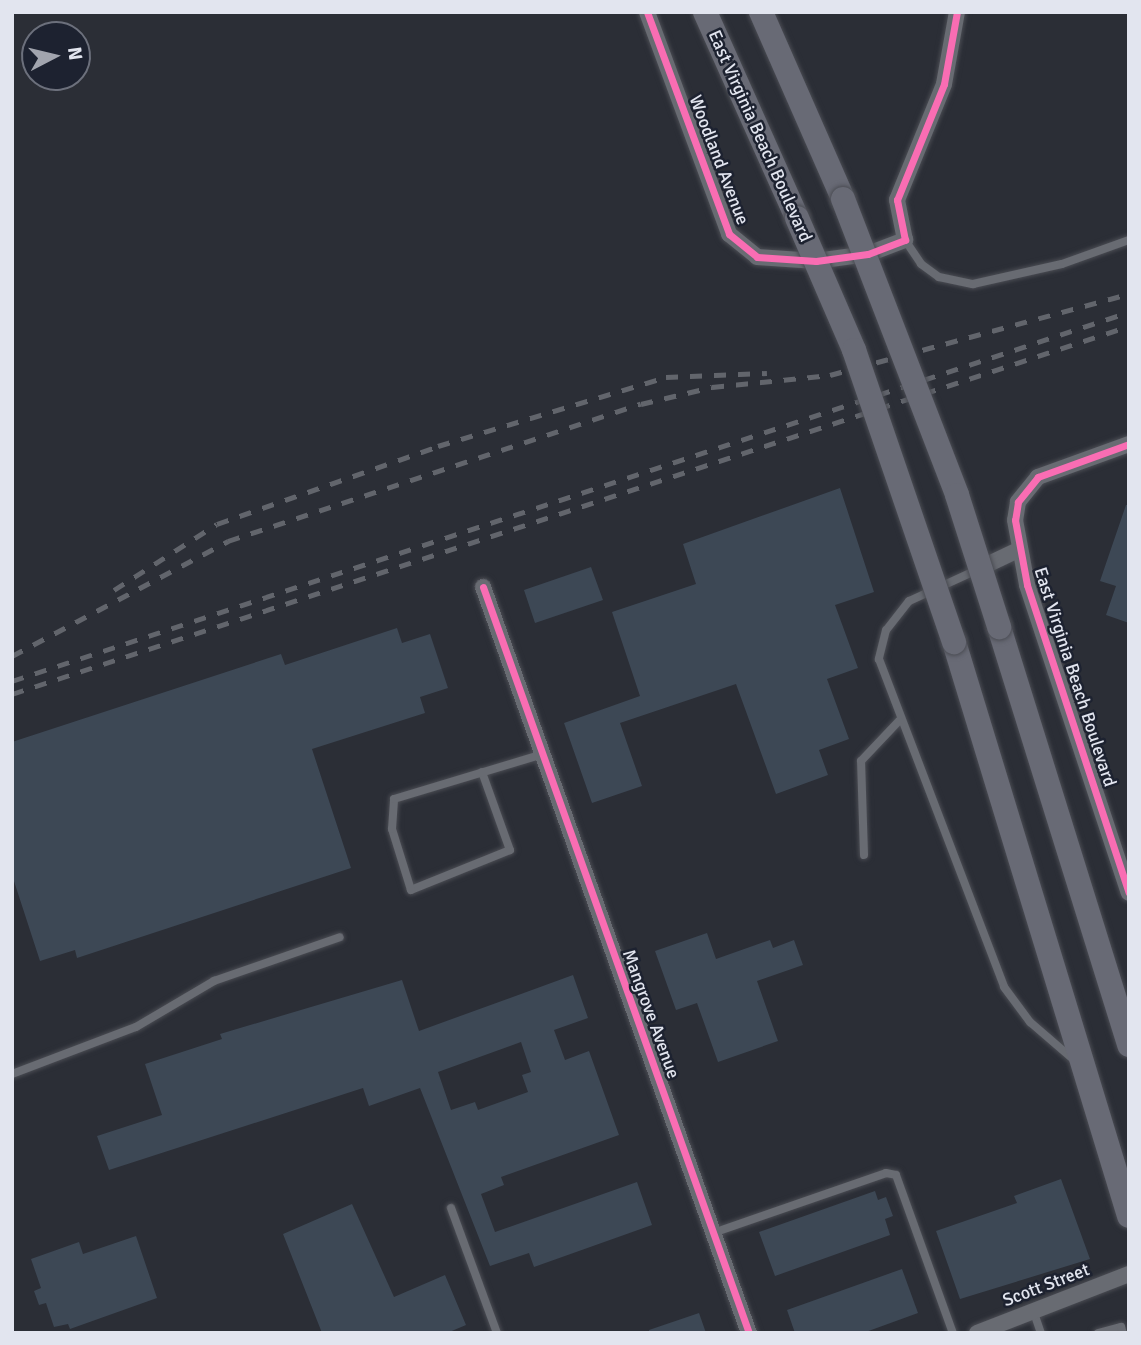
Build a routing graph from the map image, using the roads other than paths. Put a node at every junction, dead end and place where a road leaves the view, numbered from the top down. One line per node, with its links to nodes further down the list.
1 (647, 12): 5 (street, Woodland Avenue)
2 (705, 12): 19 (main road, East Virginia Beach Boulevard, bridge)
3 (761, 12): 18 (main road, bridge)
4 (957, 12): 5 (street)
5 (905, 240): 6 (lane)
6 (1129, 240)
7 (1129, 444): 8 (street, East Virginia Beach Boulevard)
8 (1018, 550): 9 (street); 14 (street, East Virginia Beach Boulevard)
9 (980, 568): 11 (lane)
10 (483, 587): 12 (street, Mangrove Avenue)
11 (899, 721): 15 (lane); 19 (lane)
12 (540, 755): 13 (lane); 23 (street, Mangrove Avenue)
13 (482, 772): 13 (lane)
14 (1122, 852): 16 (street, East Virginia Beach Boulevard)
15 (864, 855)
16 (1129, 893)
17 (340, 936): 20 (lane)
18 (1129, 1045)
19 (1084, 1068): 22 (main road, East Virginia Beach Boulevard)
20 (12, 1074)
21 (452, 1208): 26 (lane)
22 (1129, 1216)
23 (713, 1233): 27 (street, Mangrove Avenue); 28 (lane)
24 (1129, 1274): 25 (street, Scott Street)
25 (1033, 1310): 29 (street, Scott Street); 30 (lane)
26 (497, 1333)
27 (749, 1333)
28 (953, 1333)
29 (977, 1333)
30 (1041, 1333)
31 (1098, 1333): 32 (lane)
32 (1123, 1333)

